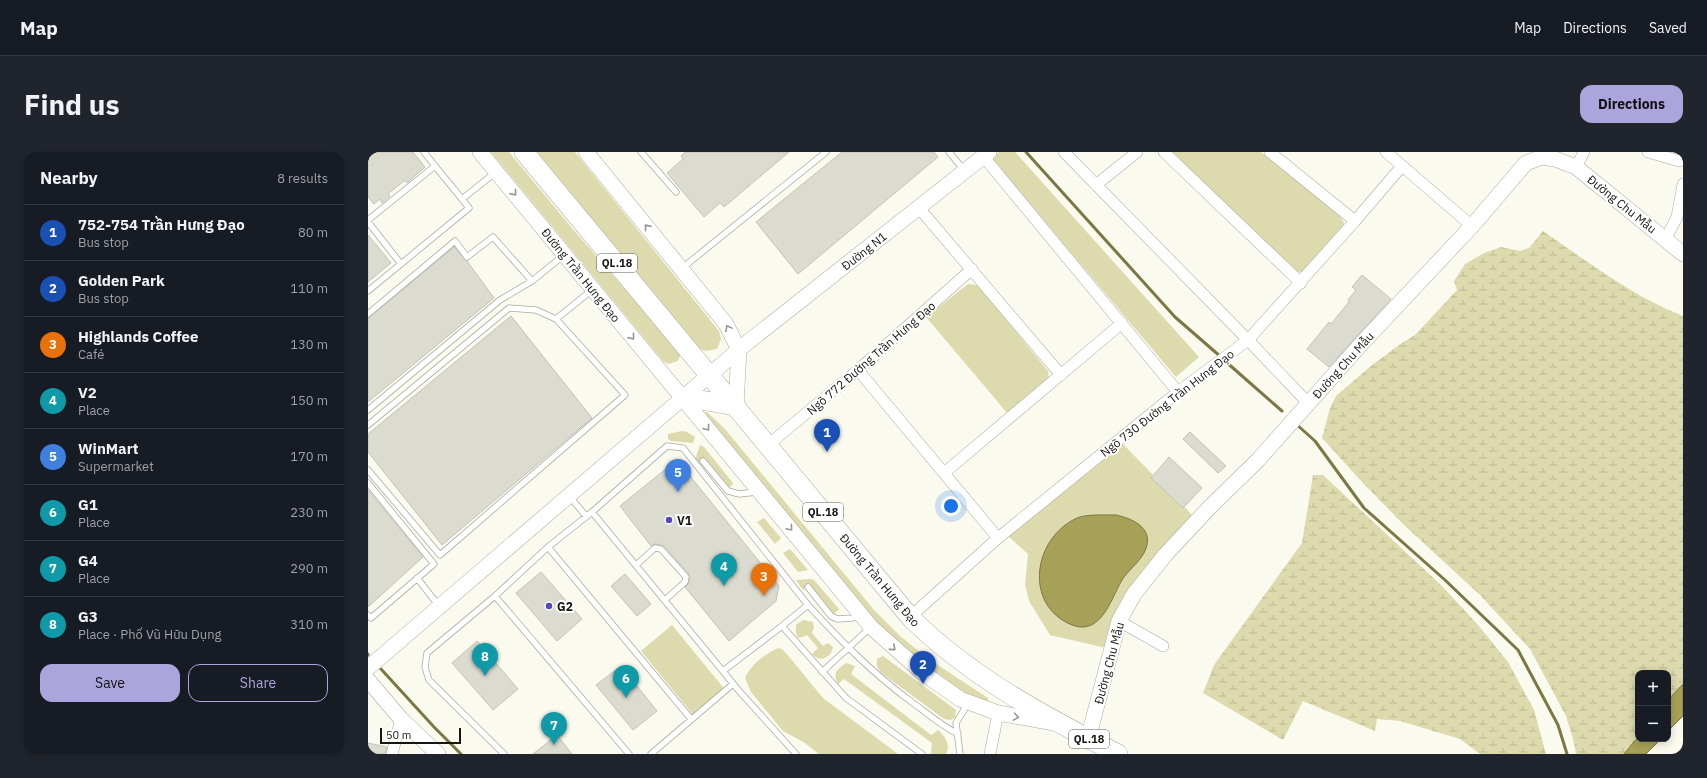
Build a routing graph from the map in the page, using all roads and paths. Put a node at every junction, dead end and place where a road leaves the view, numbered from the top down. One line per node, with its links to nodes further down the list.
1 (424, 152): 17 (lane)
2 (480, 152): 21 (street, Đường Trần Hưng Đạo)
3 (524, 152): 46 (highway, Đường Trần Hưng Đạo / QL.18)
4 (586, 152): 34 (street, one-way to 4)
5 (641, 152): 24 (lane)
6 (826, 152): 34 (lane)
7 (949, 152): 20 (lane)
8 (1064, 152): 23 (street)
9 (1137, 152): 23 (street)
10 (1164, 152): 37 (street)
11 (1270, 152): 28 (street)
12 (1386, 152): 18 (street)
13 (1584, 152): 19 (street)
14 (1648, 152): 16 (street)
15 (986, 154): 20 (street, Đường N1); 42 (street)
16 (1683, 160)
17 (436, 166): 25 (lane); 27 (lane)
18 (1402, 166): 28 (street, Ngõ 730 Đường Trần Hưng Đạo); 29 (street)
19 (1576, 167): 29 (street, Đường Chu Mẫu); 30 (street, Đường Chu Mẫu)
20 (965, 171): 26 (street, Đường N1)
21 (497, 172): 25 (lane); 32 (street, Đường Trần Hưng Đạo, one-way to 32)
22 (1683, 184): 30 (street)
23 (1096, 185): 43 (street)
24 (676, 192)
25 (462, 199): 33 (lane)
26 (919, 208): 35 (street); 44 (street, Đường N1)
27 (368, 221): 33 (lane)
28 (1355, 221): 37 (street, Ngõ 730 Đường Trần Hưng Đạo)
29 (1472, 226): 50 (street, Đường Chu Mẫu)
30 (1665, 240): 31 (street, Đường Chu Mẫu)
31 (1683, 254)
32 (564, 255): 36 (lane); 38 (street, Đường Trần Hưng Đạo)
33 (401, 264): 39 (lane)
34 (681, 269): 44 (street, one-way to 34)
35 (972, 269): 45 (street, Ngõ 772 Đường Trần Hưng Đạo); 47 (street)
36 (532, 281): 40 (lane); 52 (lane)
37 (1301, 283): 43 (street, Ngõ 730 Đường Trần Hưng Đạo)
38 (593, 290): 41 (lane); 49 (street, Đường Trần Hưng Đạo, one-way to 49)
39 (368, 291)
40 (368, 314)
41 (556, 318): 53 (lane); 56 (lane)
42 (1122, 323): 47 (street); 48 (street)
43 (1244, 343): 48 (street, Ngõ 730 Đường Trần Hưng Đạo); 50 (street)
44 (739, 350): 46 (street, Đường N1); 51 (street)
45 (858, 370): 54 (street, Ngõ 772 Đường Trần Hưng Đạo); 57 (street)
46 (709, 375): 49 (street, Đường N1); 51 (highway, Đường Trần Hưng Đạo / QL.18)
47 (1061, 375): 57 (street)
48 (1178, 392): 63 (street, Ngõ 730 Đường Trần Hưng Đạo)
49 (683, 397): 51 (highway); 59 (street, Đường Trần Hưng Đạo, one-way to 59); 60 (street, Đường N1)
50 (1309, 404): 75 (street, Đường Chu Mẫu)
51 (736, 406): 54 (highway, Đường Trần Hưng Đạo / QL.18)
52 (368, 410)
53 (368, 425)
54 (768, 445): 74 (highway, Đường Trần Hưng Đạo / QL.18)
55 (703, 461): 59 (lane)
56 (368, 470)
57 (944, 473): 63 (street)
58 (368, 483): 66 (lane)
59 (760, 492): 72 (street, Đường Trần Hưng Đạo, one-way to 72)
60 (568, 496): 62 (lane); 71 (street, Đường N1)
61 (592, 512): 62 (lane); 65 (lane); 70 (lane)
62 (586, 516): 64 (lane)
63 (998, 538): 74 (street, Ngõ 730 Đường Trần Hưng Đạo)
64 (548, 547): 68 (lane); 88 (lane)
65 (636, 565): 69 (lane); 69 (lane)
66 (417, 578): 71 (lane); 73 (lane)
67 (808, 587): 72 (lane)
68 (495, 596): 94 (lane); 95 (lane)
69 (665, 600): 81 (lane)
70 (808, 605): 76 (lane); 79 (lane)
71 (439, 607): 80 (street, Đường N1)
72 (859, 612): 77 (street, Đường Trần Hưng Đạo)
73 (368, 615)
74 (910, 617): 89 (highway, Đường Trần Hưng Đạo / QL.18)
75 (1120, 621): 78 (street); 91 (street, Đường Chu Mẫu)
76 (782, 626): 81 (lane); 82 (lane)
77 (871, 627): 79 (lane); 85 (street, Đường Trần Hưng Đạo, one-way to 85)
78 (1163, 646)
79 (848, 648): 82 (lane); 90 (lane)
80 (368, 668)
81 (723, 671): 84 (lane)
82 (822, 672): 98 (lane)
83 (368, 680): 87 (street)
84 (733, 684): 88 (lane); 97 (lane)
85 (969, 702): 86 (street, Đường Trần Hưng Đạo); 90 (lane)
86 (998, 713): 89 (street, Đường Trần Hưng Đạo, one-way to 89); 100 (street)
87 (401, 719): 92 (street); 93 (street)
88 (691, 719): 96 (lane)
89 (1061, 724): 91 (highway, Đường Trần Hưng Đạo / QL.18)
90 (958, 734): 99 (lane)
91 (1088, 739): 101 (highway, Đường Trần Hưng Đạo / QL.18)
92 (392, 754)
93 (438, 754)
94 (504, 754)
95 (629, 754)
96 (650, 754)
97 (796, 754)
98 (922, 754)
99 (960, 754)
100 (990, 754)
101 (1118, 754)

